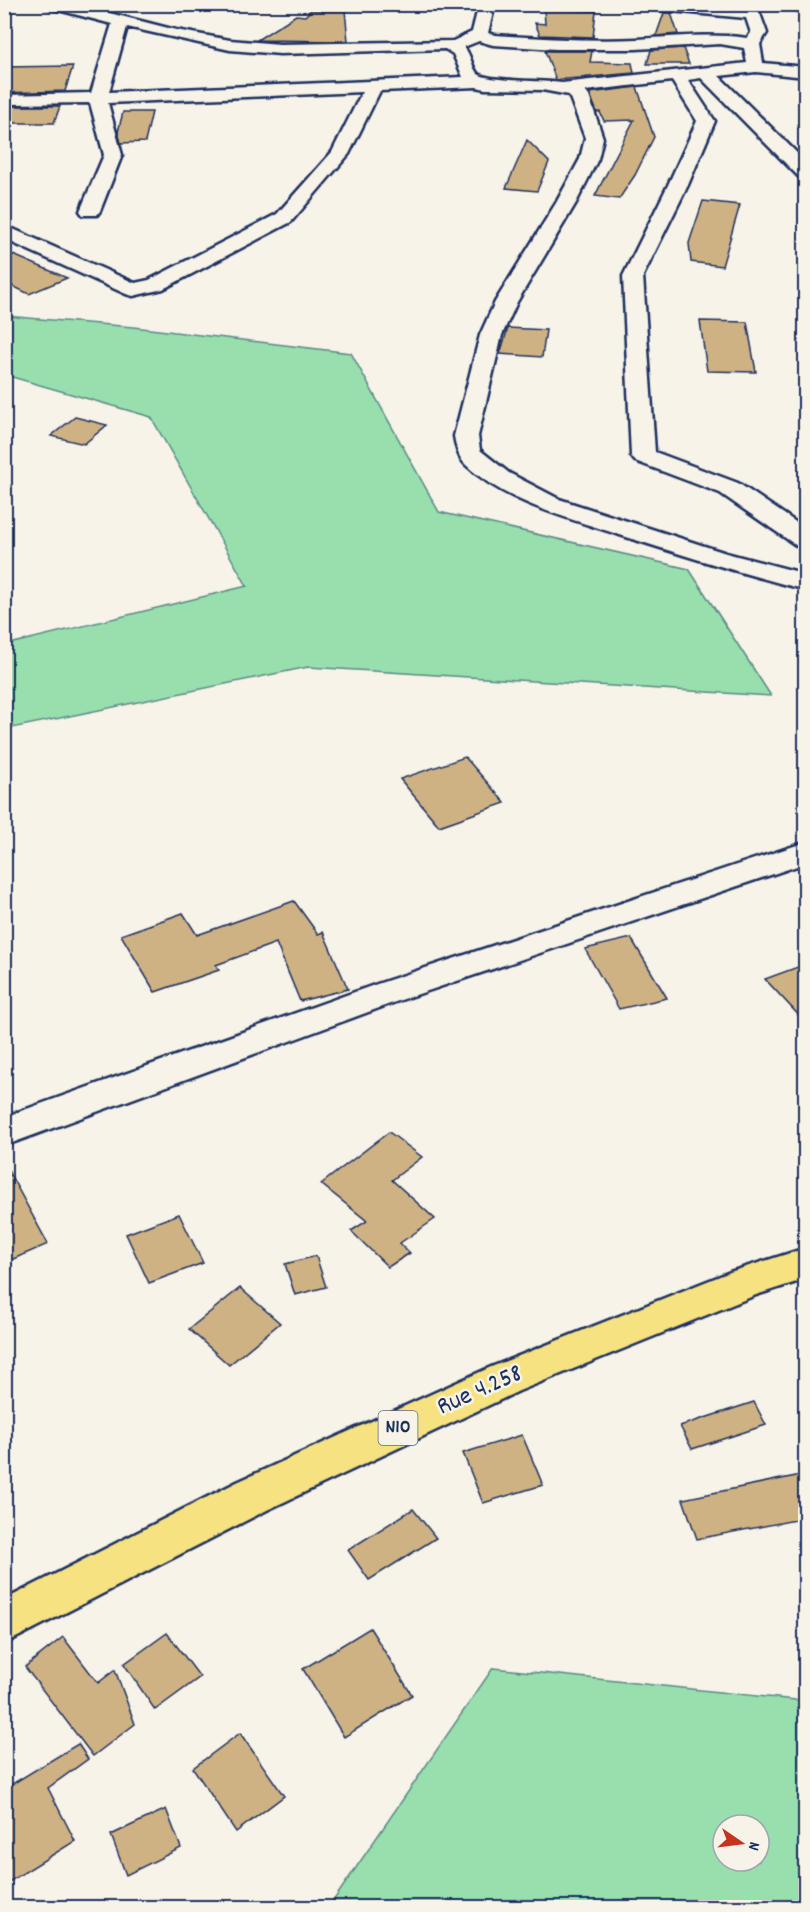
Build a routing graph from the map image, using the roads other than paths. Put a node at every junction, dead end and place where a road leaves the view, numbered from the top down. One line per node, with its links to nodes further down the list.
1 (53, 4): 7 (street)
2 (487, 4): 8 (street)
3 (648, 4): 5 (street)
4 (791, 4): 6 (street)
5 (678, 6): 9 (street)
6 (806, 8)
7 (121, 20): 10 (street); 18 (street)
8 (479, 35): 9 (street); 10 (street)
9 (752, 44): 11 (street)
10 (455, 45): 15 (street)
11 (756, 67): 12 (street); 13 (street)
12 (806, 72)
13 (706, 73): 14 (street); 20 (street)
14 (677, 76): 17 (street); 23 (street)
15 (475, 82): 16 (street); 17 (street)
16 (374, 86): 18 (street); 22 (street)
17 (564, 88): 24 (street)
18 (99, 98): 19 (street); 21 (street)
19 (8, 99)
20 (806, 173)
21 (90, 212)
22 (4, 231)
23 (806, 541)
24 (806, 582)
25 (806, 852): 26 (street)
26 (4, 1132)
27 (806, 1263): 28 (highway, Rue 4.258 / N10)
28 (4, 1623)

